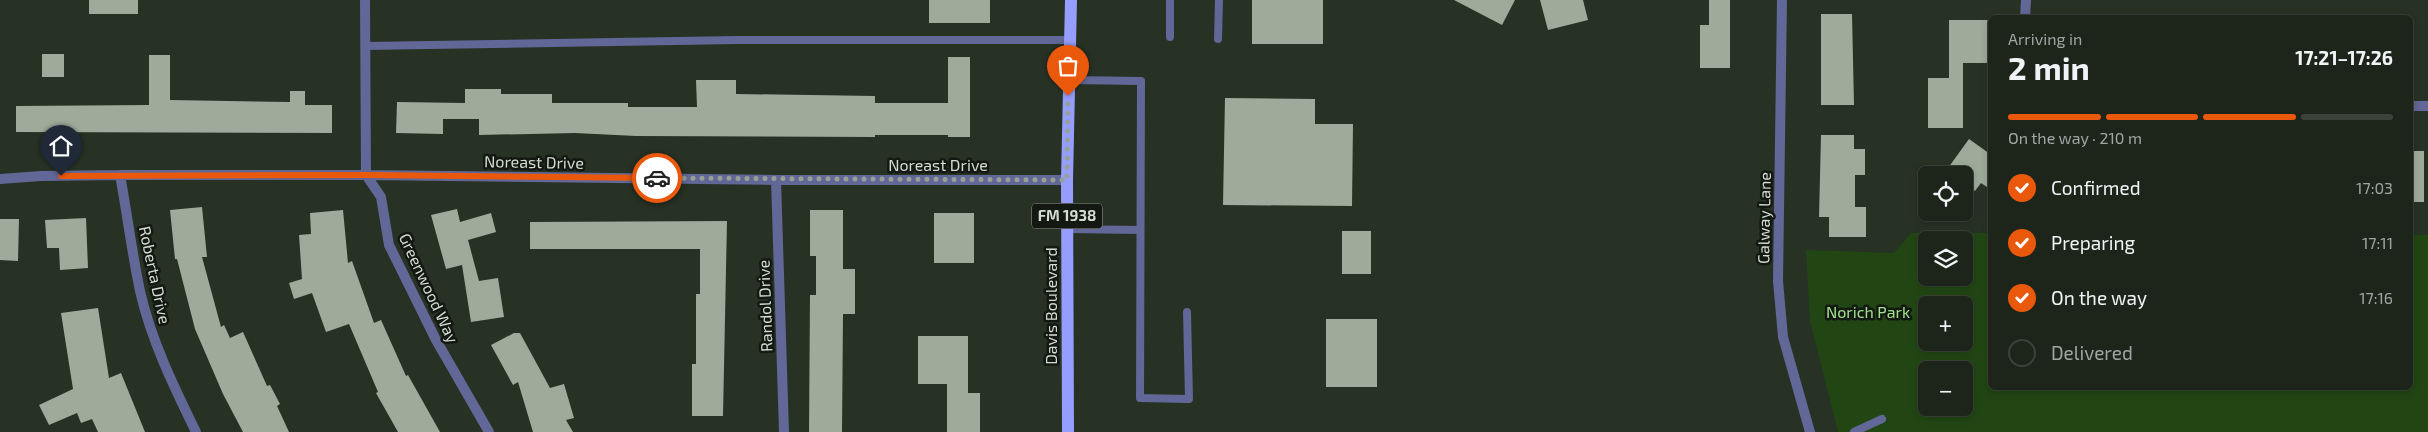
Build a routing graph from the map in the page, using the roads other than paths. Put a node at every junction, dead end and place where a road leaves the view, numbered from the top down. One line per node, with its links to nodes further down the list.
1 (365, 0): 11 (street)
2 (1072, 0): 10 (main road, Davis Boulevard / FM 1938)
3 (1170, 0): 8 (lane)
4 (1219, 0): 9 (lane)
5 (1782, 0): 28 (street, Galway Lane)
6 (2026, 0): 7 (street)
7 (2025, 15)
8 (1170, 37)
9 (1218, 39)
10 (1069, 40): 11 (lane); 12 (main road, Davis Boulevard / FM 1938)
11 (365, 46): 16 (street)
12 (1068, 80): 19 (main road, Davis Boulevard / FM 1938); 21 (lane)
13 (2413, 106): 14 (street)
14 (2428, 106)
15 (120, 175): 16 (street, Noreast Drive); 17 (street, Noreast Drive); 24 (street, Roberta Drive)
16 (366, 175): 18 (street, Noreast Drive); 25 (street, Greenwood Way)
17 (0, 179)
18 (776, 180): 19 (street, Noreast Drive); 26 (street, Randol Drive)
19 (1067, 180): 20 (main road, Davis Boulevard / FM 1938)
20 (1067, 229): 21 (lane); 27 (main road, Davis Boulevard / FM 1938)
21 (1140, 230): 22 (lane)
22 (1187, 312)
23 (1882, 419): 29 (lane)
24 (196, 432)
25 (489, 432)
26 (784, 432)
27 (1068, 432)
28 (1810, 432)
29 (1854, 432)

